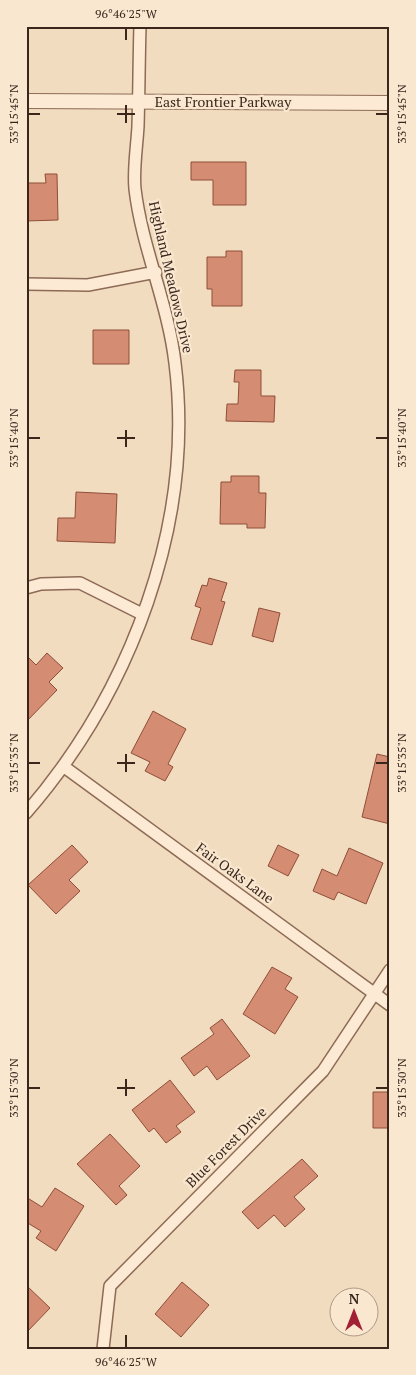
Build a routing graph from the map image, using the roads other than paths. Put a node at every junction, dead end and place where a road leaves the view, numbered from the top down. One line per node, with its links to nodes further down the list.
1 (140, 26): 3 (street, Highland Meadows Drive)
2 (26, 101): 3 (street, East Frontier Parkway)
3 (139, 102): 4 (street, East Frontier Parkway); 5 (street, Highland Meadows Drive)
4 (390, 103)
5 (156, 272): 6 (street); 8 (street, Highland Meadows Drive)
6 (26, 284)
7 (26, 588): 8 (street)
8 (142, 614): 9 (street, Highland Meadows Drive)
9 (63, 766): 10 (street, Highland Meadows Drive); 12 (street, Fair Oaks Lane)
10 (26, 813)
11 (390, 970): 12 (street, Blue Forest Drive)
12 (374, 994): 13 (street, Fair Oaks Lane); 14 (street, Blue Forest Drive)
13 (390, 1005)
14 (103, 1349)

